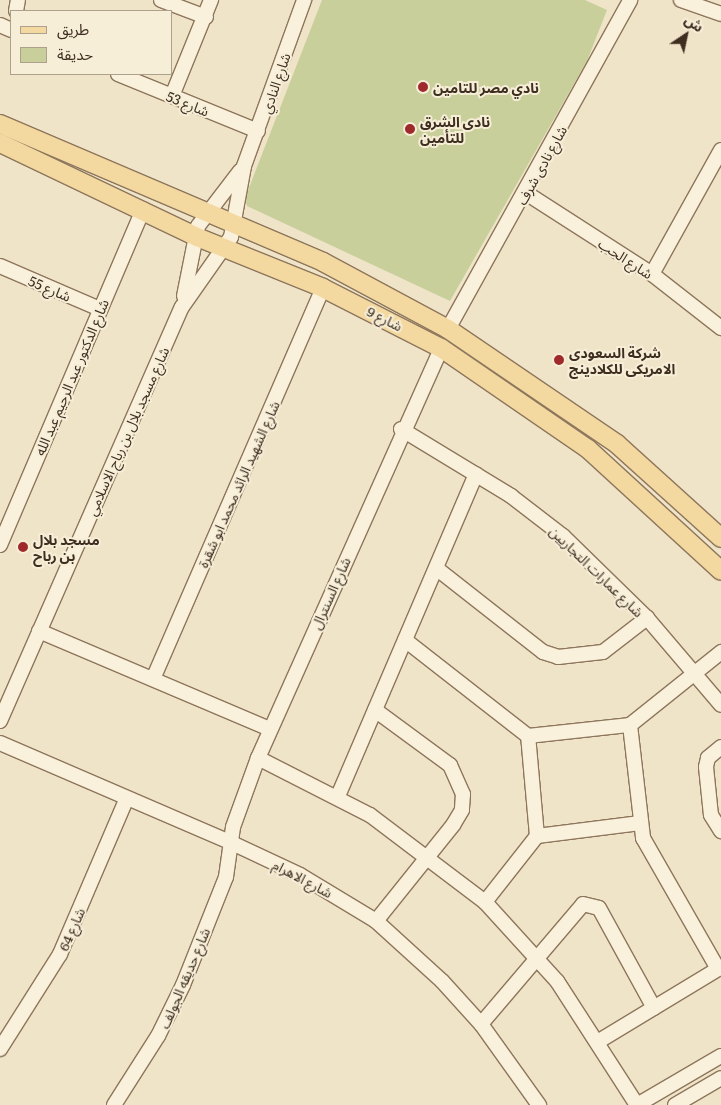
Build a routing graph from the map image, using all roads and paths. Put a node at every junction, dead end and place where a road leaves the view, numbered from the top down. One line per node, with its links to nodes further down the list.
1 (161, 0): 7 (street)
2 (211, 0): 7 (street)
3 (304, 0): 11 (street, شارع النادي)
4 (630, 0): 15 (street, شارع نادى شرف)
5 (681, 0): 6 (street)
6 (721, 14)
7 (206, 17): 9 (street)
8 (120, 75): 9 (street, شارع 53)
9 (172, 96): 11 (street, شارع 53)
10 (0, 124): 17 (main road, شارع 9)
11 (258, 131): 14 (street, شارع النادي)
12 (0, 143): 16 (main road, شارع 9)
13 (721, 150): 23 (street)
14 (244, 166): 17 (street, شارع النادي); 18 (street, شارع النادي)
15 (526, 193): 23 (street, شارع الحب); 28 (street, شارع نادى شرف)
16 (143, 209): 19 (main road, شارع 9); 27 (street, شارع الدكتور عبد الرحيم عبد الله)
17 (209, 212): 18 (main road, شارع 9); 19 (street, شارع النادي)
18 (234, 224): 20 (street, شارع النادي); 21 (main road, شارع 9)
19 (197, 237): 20 (main road, شارع 9); 26 (street, شارع مسجد بلال بن رباح الاسلامي)
20 (223, 247): 24 (main road, شارع 9); 26 (street, شارع مسجد بلال بن رباح الاسلامي)
21 (323, 262): 24 (main road); 28 (main road, شارع 9)
22 (0, 268): 27 (street, شارع 55)
23 (652, 274): 29 (street, شارع الحب)
24 (304, 279): 25 (main road, شارع 9)
25 (324, 288): 30 (main road, شارع 9); 43 (street, شارع الشهيد الرائد محمد ابو شقرة)
26 (182, 307): 39 (street, شارع مسجد بلال بن رباح الاسلامي)
27 (100, 309): 33 (street, شارع الدكتور عبد الرحيم عبد الله)
28 (448, 328): 34 (main road, شارع 9)
29 (721, 328)
30 (441, 348): 31 (street, شارع السنترال); 37 (main road, شارع 9)
31 (401, 428): 32 (street, شارع عمارات التجاريين); 48 (street, شارع السنترال)
32 (476, 474): 36 (street); 38 (street, شارع عمارات التجاريين)
33 (6, 511): 35 (street, شارع الدكتور عبد الرحيم عبد الله)
34 (721, 538)
35 (0, 545)
36 (436, 568): 38 (street); 40 (street)
37 (721, 571)
38 (647, 618): 42 (street, شارع عمارات التجاريين)
39 (39, 631): 43 (street); 46 (street, شارع مسجد بلال بن رباح الاسلامي)
40 (405, 640): 45 (street); 49 (street)
41 (721, 652): 42 (street)
42 (696, 672): 44 (street, شارع عمارات التجاريين); 47 (street)
43 (153, 679): 48 (street)
44 (721, 705)
45 (375, 710): 53 (street); 59 (street)
46 (0, 721)
47 (630, 725): 49 (street); 55 (street)
48 (270, 729): 52 (street, شارع السنترال)
49 (528, 736): 57 (street)
50 (0, 743): 54 (street, شارع الاهرام)
51 (721, 746): 56 (street)
52 (258, 758): 53 (street); 58 (street, شارع السنترال)
53 (338, 796): 59 (street)
54 (126, 800): 58 (street, شارع الاهرام); 67 (street, شارع 64)
55 (640, 823): 57 (street); 63 (street)
56 (721, 831)
57 (537, 836): 60 (street)
58 (232, 843): 61 (street, شارع الاهرام); 70 (street, شارع حديقه الجولف)
59 (428, 855): 60 (street); 61 (street)
60 (485, 902): 62 (street)
61 (376, 921): 65 (street, شارع الاهرام)
62 (536, 956): 64 (street); 65 (street); 66 (street)
63 (719, 968): 64 (street)
64 (654, 1008): 66 (street)
65 (481, 1024): 71 (street, شارع الاهرام)
66 (599, 1041): 72 (street)
67 (0, 1049)
68 (721, 1056): 72 (street)
69 (721, 1078): 73 (street)
70 (114, 1105)
71 (539, 1105)
72 (637, 1105)
73 (675, 1105)

